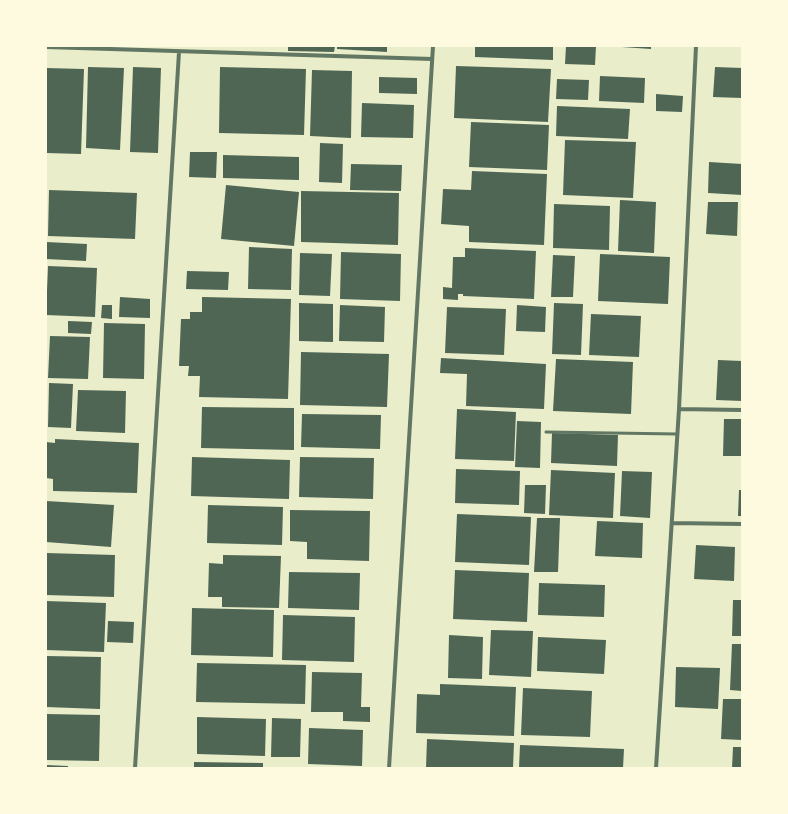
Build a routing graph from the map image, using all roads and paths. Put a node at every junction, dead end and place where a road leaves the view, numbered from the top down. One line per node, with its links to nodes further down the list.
1 (433, 46): 5 (street)
2 (696, 46): 6 (street)
3 (46, 48): 4 (street)
4 (179, 52): 5 (street); 12 (street)
5 (432, 59): 13 (street)
6 (679, 409): 7 (street); 9 (street)
7 (742, 410)
8 (546, 432): 9 (lane)
9 (677, 434): 10 (street)
10 (672, 523): 11 (street); 14 (street)
11 (742, 524)
12 (135, 768)
13 (389, 768)
14 (656, 768)

